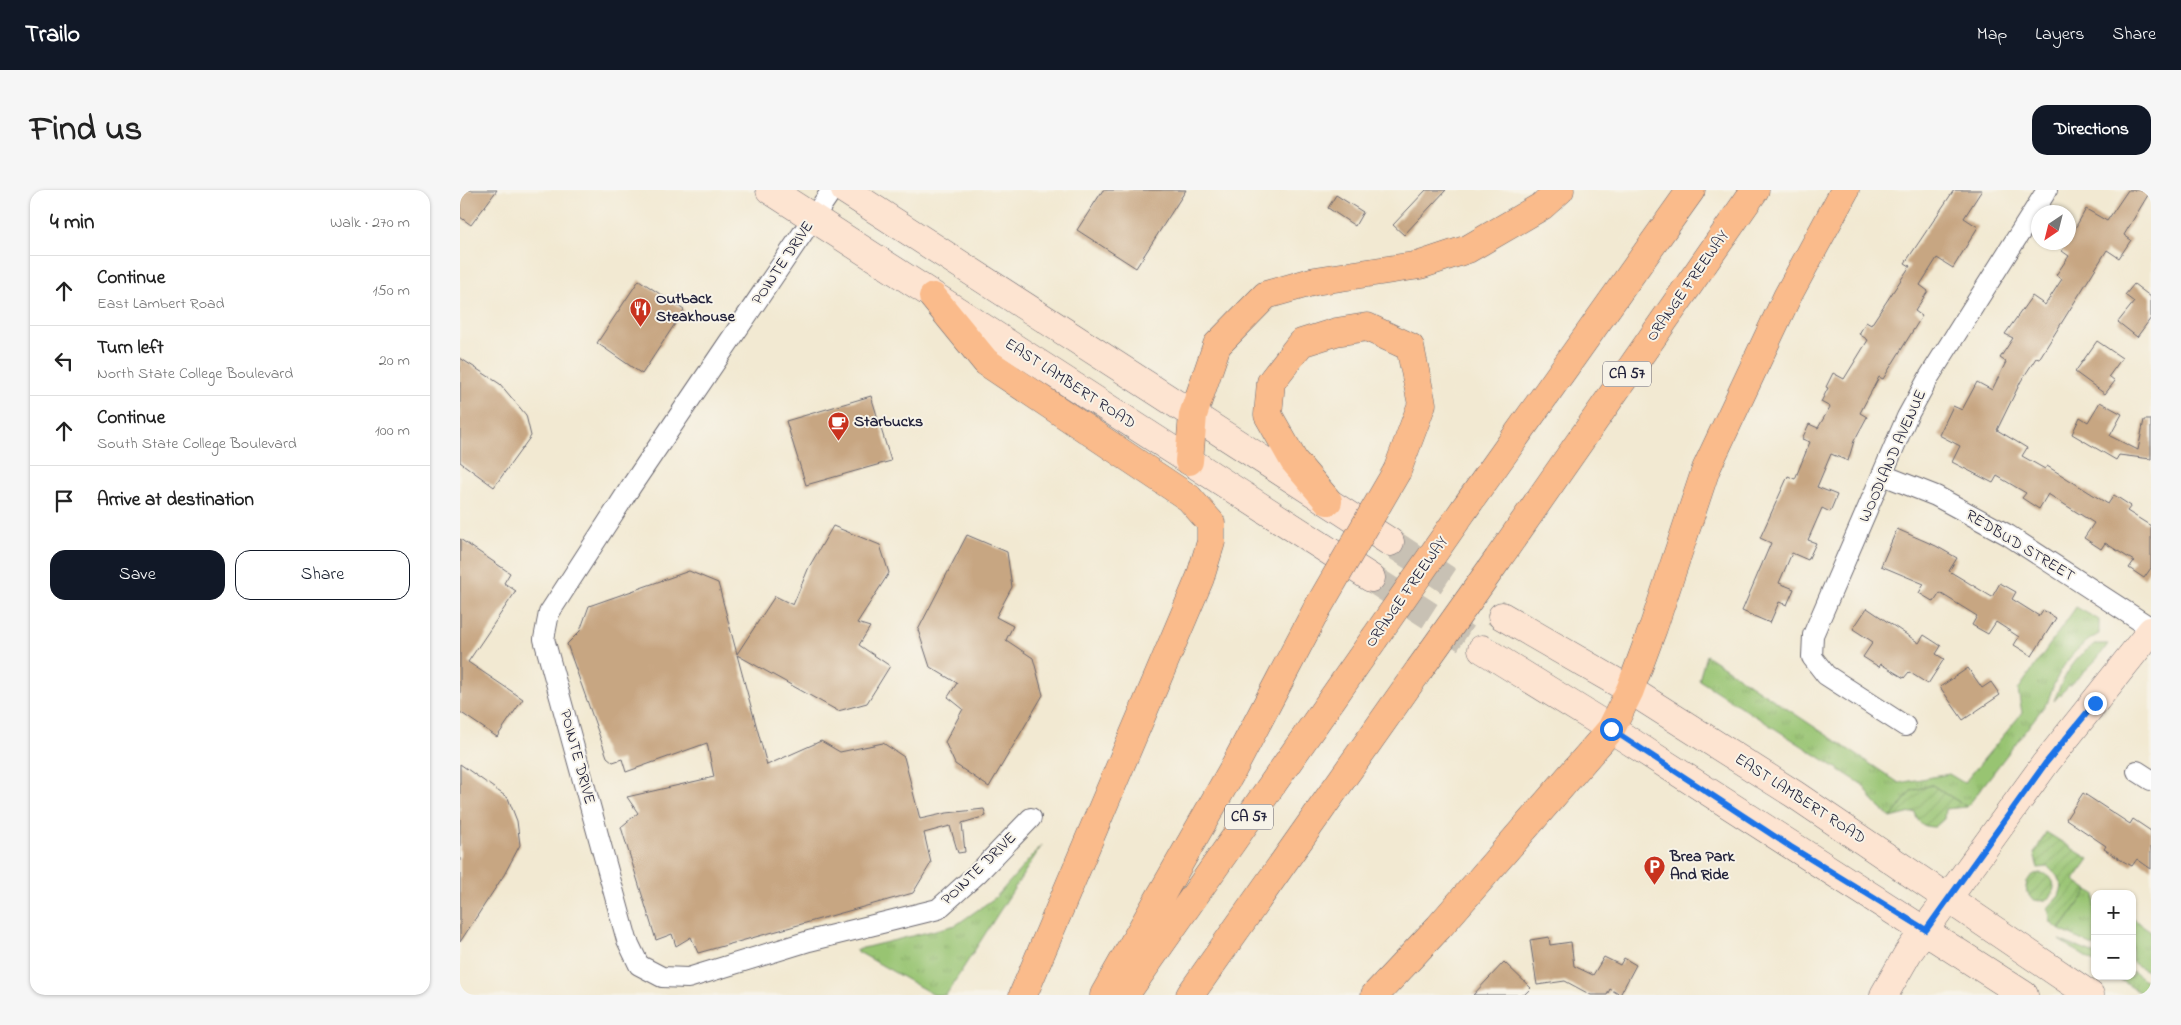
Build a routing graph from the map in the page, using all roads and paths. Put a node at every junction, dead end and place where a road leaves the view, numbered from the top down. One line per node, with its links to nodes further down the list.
1 (770, 190): 9 (main road, EAST LAMBERT ROAD)
2 (832, 190): 9 (street, POINTE DRIVE)
3 (845, 190): 11 (main road)
4 (1560, 190): 11 (highway)
5 (1691, 190): 28 (highway, ORANGE FREEWAY / CA 57, bridge)
6 (1755, 190): 29 (highway, ORANGE FREEWAY / CA 57, bridge)
7 (1846, 190): 20 (highway)
8 (2047, 190): 13 (street, WOODLAND AVENUE)
9 (813, 220): 10 (main road, EAST LAMBERT ROAD); 23 (street, POINTE DRIVE)
10 (934, 297): 12 (main road, EAST LAMBERT ROAD); 26 (highway)
11 (1193, 415): 12 (highway); 14 (main road)
12 (1189, 461): 16 (main road, EAST LAMBERT ROAD)
13 (1884, 475): 18 (street, REDBUD STREET); 21 (street, WOODLAND AVENUE)
14 (1328, 501): 15 (main road); 27 (highway, bridge)
15 (1390, 542)
16 (1371, 578)
17 (1502, 616): 20 (main road, EAST LAMBERT ROAD)
18 (2151, 630): 24 (main road)
19 (1482, 649): 22 (main road)
20 (1630, 690): 22 (highway); 24 (main road, EAST LAMBERT ROAD)
21 (1905, 726)
22 (1611, 729): 25 (main road); 30 (highway)
23 (1031, 818)
24 (1948, 897): 25 (main road); 33 (main road, EAST LAMBERT ROAD)
25 (1926, 930): 31 (main road); 32 (main road)
26 (1023, 995)
27 (1104, 995)
28 (1125, 995)
29 (1190, 995)
30 (1375, 995)
31 (1884, 995)
32 (2024, 995)
33 (2090, 995)

